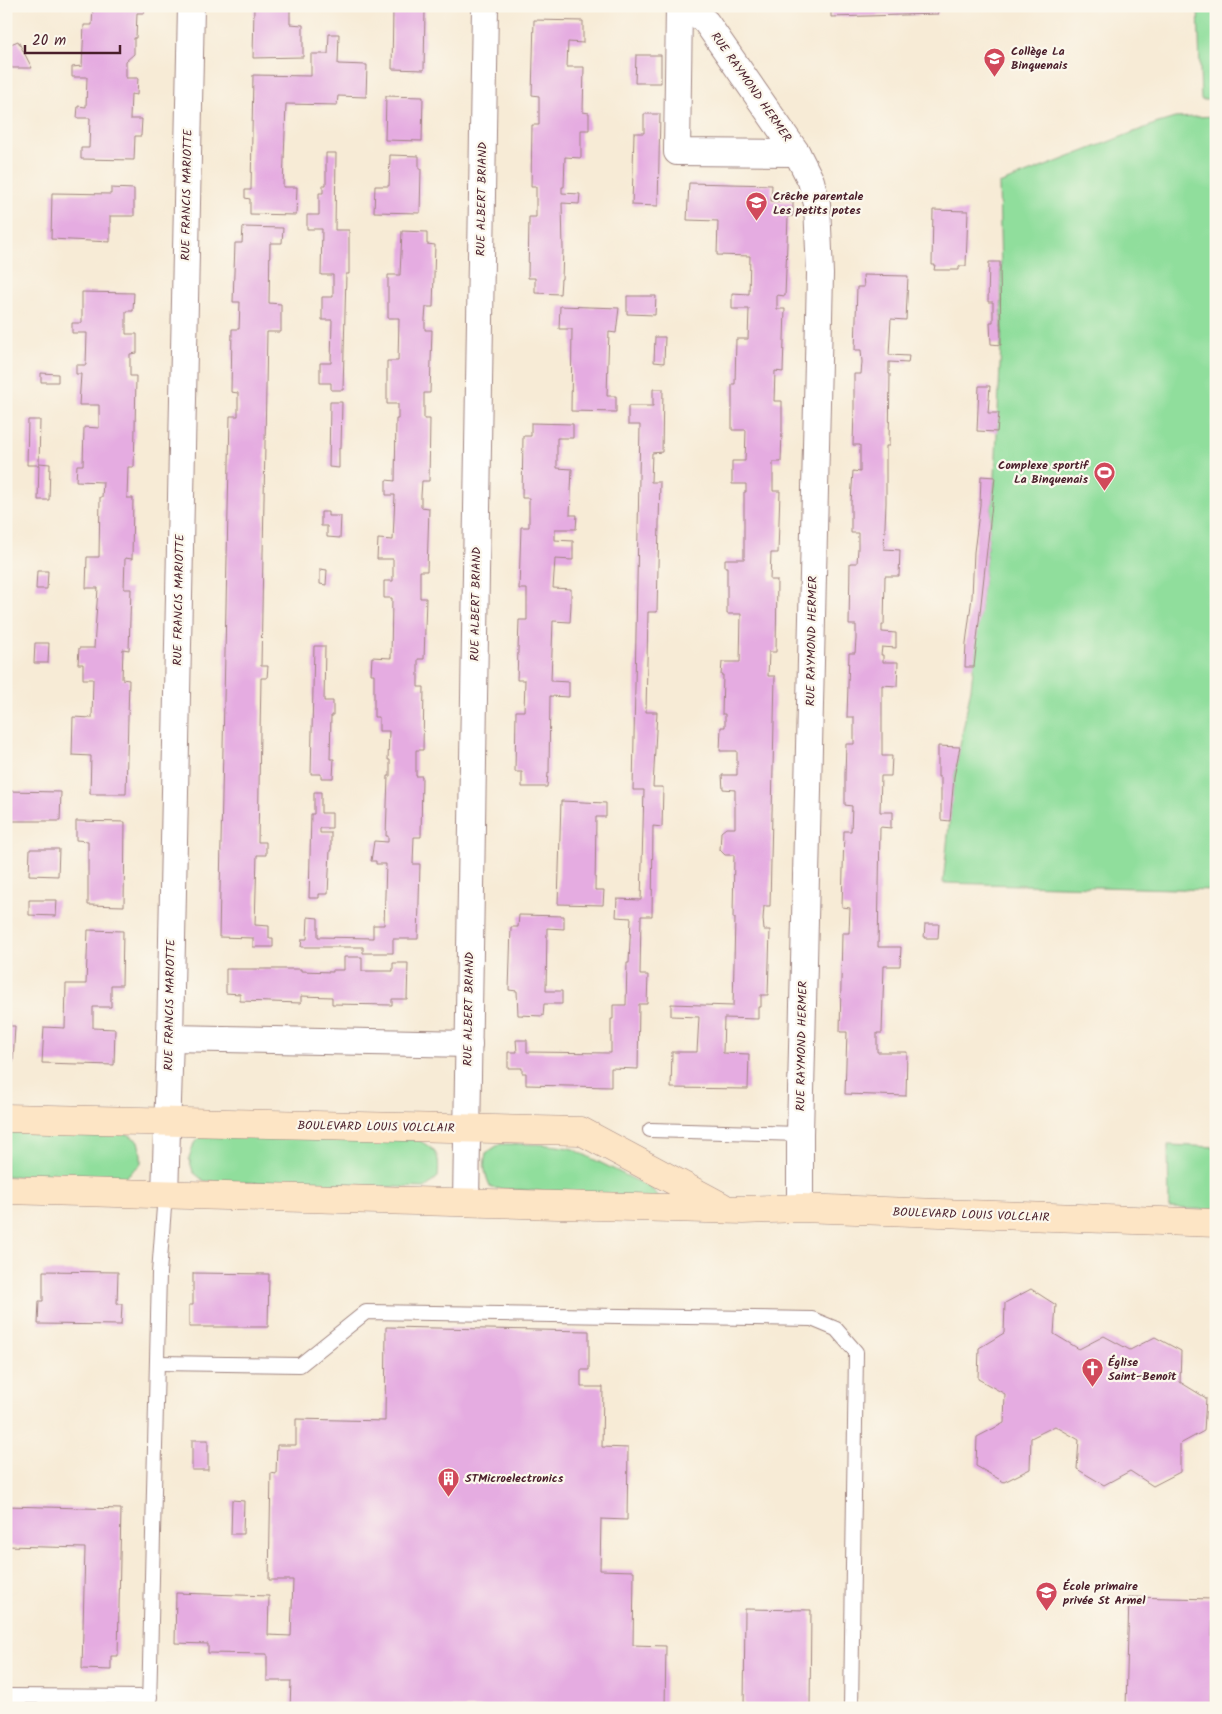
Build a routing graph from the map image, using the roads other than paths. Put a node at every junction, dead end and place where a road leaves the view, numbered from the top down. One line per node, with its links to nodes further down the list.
1 (191, 6): 5 (street, RUE FRANCIS MARIOTTE)
2 (485, 6): 6 (street, RUE ALBERT BRIAND)
3 (678, 6): 4 (street, RUE RAYMOND HERMER); 4 (street, RUE RAYMOND HERMER)
4 (797, 153): 11 (street, RUE RAYMOND HERMER)
5 (170, 1038): 6 (street); 8 (street, RUE FRANCIS MARIOTTE)
6 (469, 1044): 9 (street, RUE ALBERT BRIAND)
7 (6, 1118): 8 (street, BOULEVARD LOUIS VOLCLAIR)
8 (168, 1122): 9 (street, BOULEVARD LOUIS VOLCLAIR); 13 (street, RUE FRANCIS MARIOTTE)
9 (467, 1129): 14 (street, RUE ALBERT BRIAND); 15 (street, BOULEVARD LOUIS VOLCLAIR)
10 (650, 1130): 11 (lane)
11 (800, 1134): 16 (street, RUE RAYMOND HERMER)
12 (6, 1190): 13 (street, BOULEVARD LOUIS VOLCLAIR)
13 (165, 1194): 14 (street, BOULEVARD LOUIS VOLCLAIR); 18 (lane)
14 (466, 1202): 15 (street, BOULEVARD LOUIS VOLCLAIR)
15 (726, 1208): 16 (street, BOULEVARD LOUIS VOLCLAIR)
16 (800, 1208): 17 (street, BOULEVARD LOUIS VOLCLAIR)
17 (1216, 1223)
18 (157, 1363): 20 (lane); 21 (lane)
19 (6, 1696): 20 (lane)
20 (150, 1702)
21 (851, 1708)

